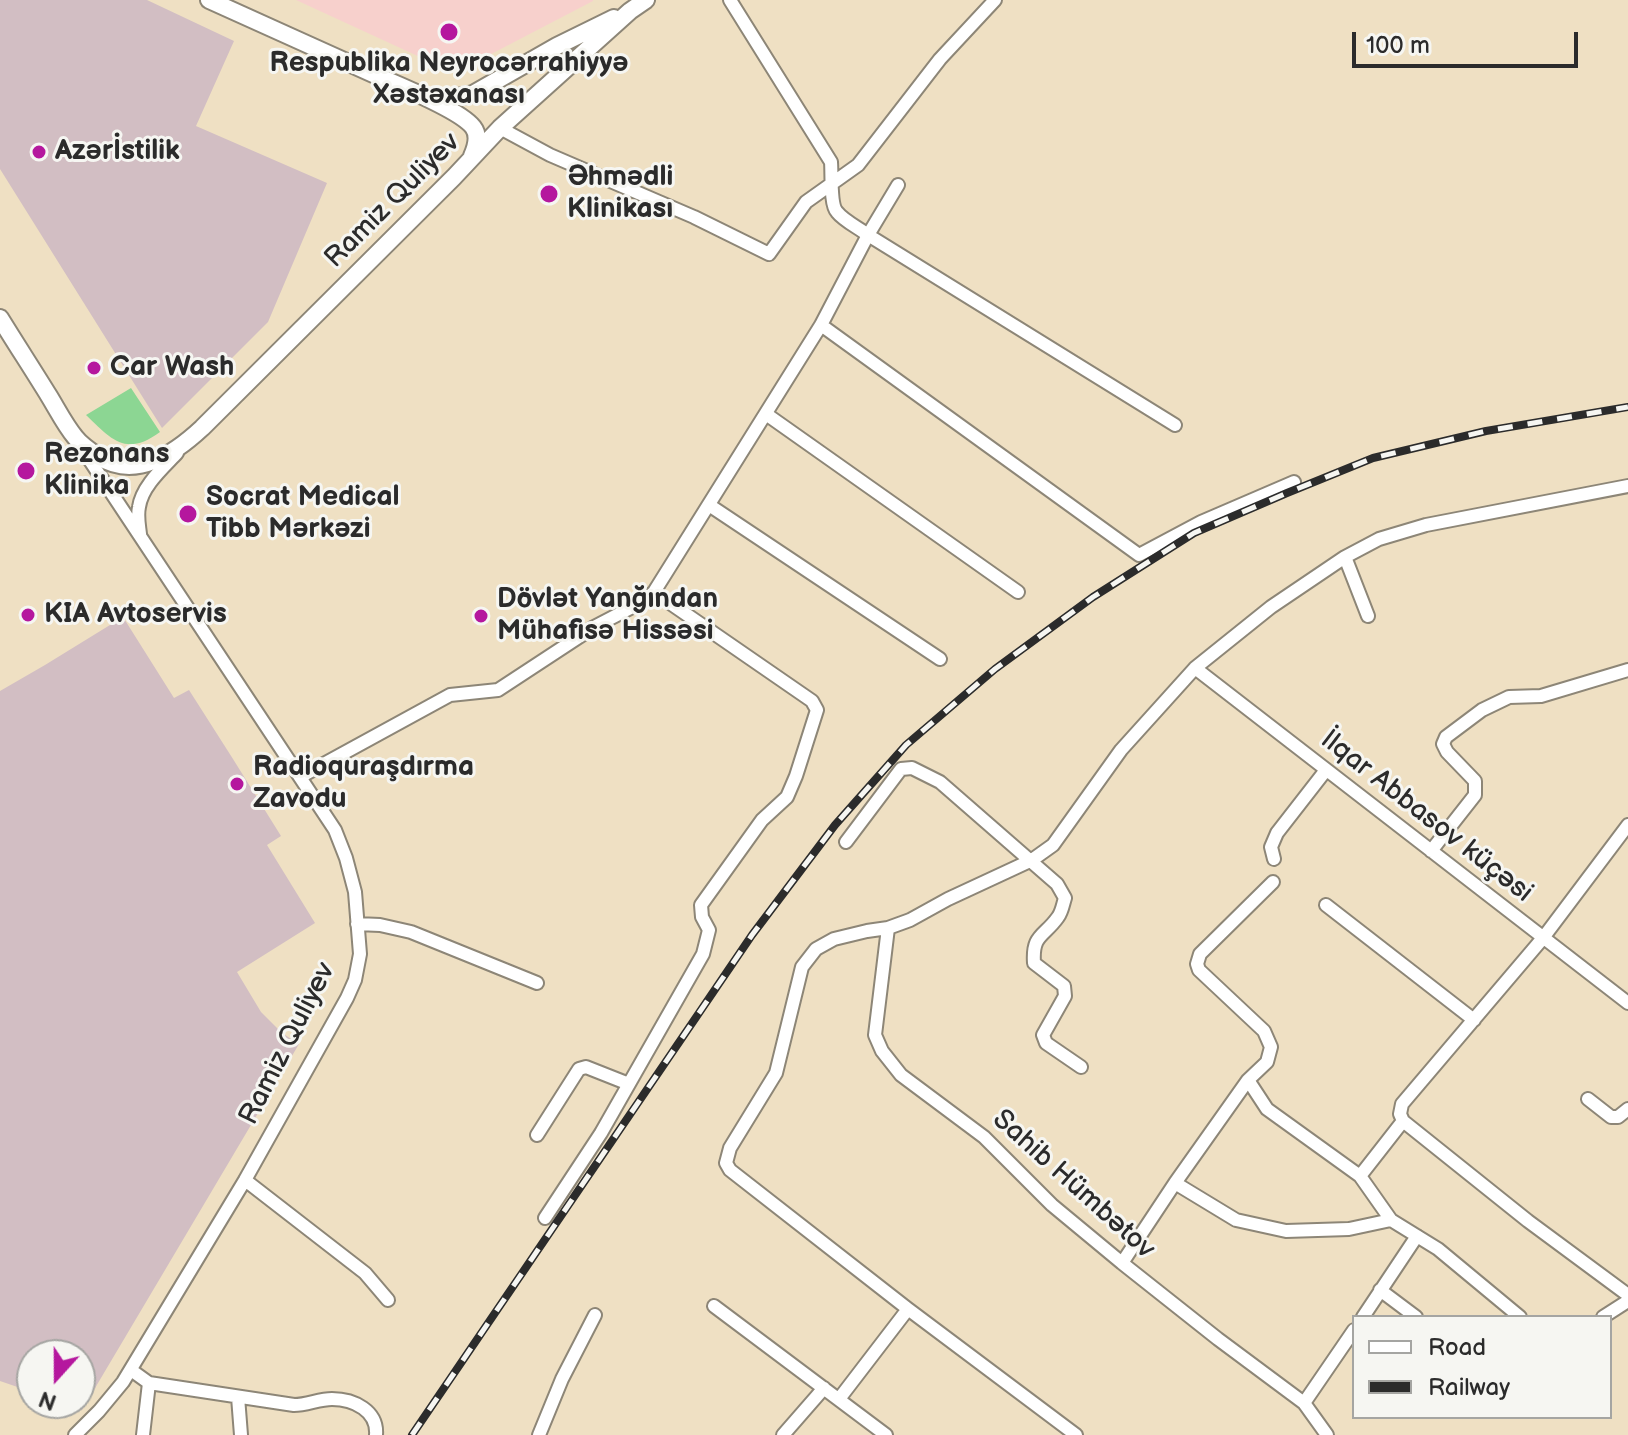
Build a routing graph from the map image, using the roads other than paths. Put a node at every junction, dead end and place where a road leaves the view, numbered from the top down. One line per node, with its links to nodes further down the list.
1 (209, 0): 6 (main road)
2 (646, 0): 5 (main road, Ramiz Quliyev)
3 (730, 0): 9 (street)
4 (995, 0): 9 (street)
5 (630, 11): 6 (main road); 7 (main road, Ramiz Quliyev)
6 (425, 97): 7 (main road); 8 (main road)
7 (500, 128): 8 (main road, Ramiz Quliyev); 9 (street)
8 (469, 161): 17 (main road, Ramiz Quliyev)
9 (833, 184): 11 (street)
10 (898, 185): 11 (street)
11 (868, 235): 13 (street); 15 (street)
12 (0, 318): 16 (main road)
13 (821, 325): 14 (street); 18 (street)
14 (766, 414): 20 (street); 24 (street)
15 (1175, 425)
16 (76, 439): 17 (main road, Ramiz Quliyev); 21 (street, Ramiz Quliyev)
17 (183, 446): 21 (street)
18 (1294, 482)
19 (1628, 486): 22 (street)
20 (709, 505): 23 (street); 26 (street)
21 (140, 537): 30 (street, Ramiz Quliyev)
22 (1345, 557): 25 (street); 27 (street)
23 (654, 592): 30 (street); 46 (street)
24 (1018, 592)
25 (1368, 616)
26 (940, 659)
27 (1195, 668): 29 (street, İlqar Abbasov küçəsi); 35 (street)
28 (1628, 670): 33 (street)
29 (1326, 770): 33 (street, İlqar Abbasov küçəsi); 34 (street)
30 (300, 777): 38 (street, Ramiz Quliyev)
31 (1628, 825): 40 (street)
32 (846, 842): 35 (street)
33 (1431, 851): 40 (street, İlqar Abbasov küçəsi)
34 (1274, 859)
35 (1032, 860): 39 (street); 44 (street)
36 (1273, 882): 45 (street)
37 (1326, 905): 43 (street)
38 (357, 924): 41 (street); 52 (street, Ramiz Quliyev)
39 (888, 928): 57 (street, Sahib Hümbətov); 63 (street)
40 (1543, 938): 42 (street, İlqar Abbasov küçəsi); 43 (street)
41 (537, 983)
42 (1628, 1003)
43 (1474, 1020): 49 (street)
44 (1081, 1067)
45 (1248, 1080): 51 (street); 53 (street)
46 (629, 1084): 50 (street); 54 (street)
47 (1588, 1099): 48 (street)
48 (1628, 1109)
49 (1403, 1121): 51 (street); 59 (street)
50 (537, 1135)
51 (1360, 1176): 55 (street)
52 (245, 1180): 60 (street); 70 (street, Ramiz Quliyev)
53 (1175, 1183): 55 (street); 57 (street)
54 (545, 1218)
55 (1391, 1220): 56 (street)
56 (1417, 1236): 58 (street); 67 (street)
57 (1122, 1263): 75 (street, Sahib Hümbətov)
58 (1380, 1290): 65 (street); 66 (street)
59 (1628, 1295)
60 (388, 1300)
61 (1628, 1301): 68 (street)
62 (714, 1306): 72 (street)
63 (908, 1309): 74 (street); 83 (street)
64 (595, 1315): 80 (street)
65 (1364, 1315)
66 (1413, 1315)
67 (1518, 1315)
68 (1606, 1315)
69 (1352, 1333): 75 (street)
70 (131, 1370): 71 (street); 76 (street, Ramiz Quliyev)
71 (149, 1383): 73 (street); 77 (street)
72 (824, 1388): 74 (street); 81 (street)
73 (238, 1397): 78 (street); 79 (street)
74 (839, 1399): 82 (street)
75 (1304, 1403): 84 (street, Sahib Hümbətov)
76 (75, 1435)
77 (143, 1435)
78 (241, 1435)
79 (376, 1435)
80 (539, 1435)
81 (783, 1435)
82 (886, 1435)
83 (1076, 1435)
84 (1326, 1435)

